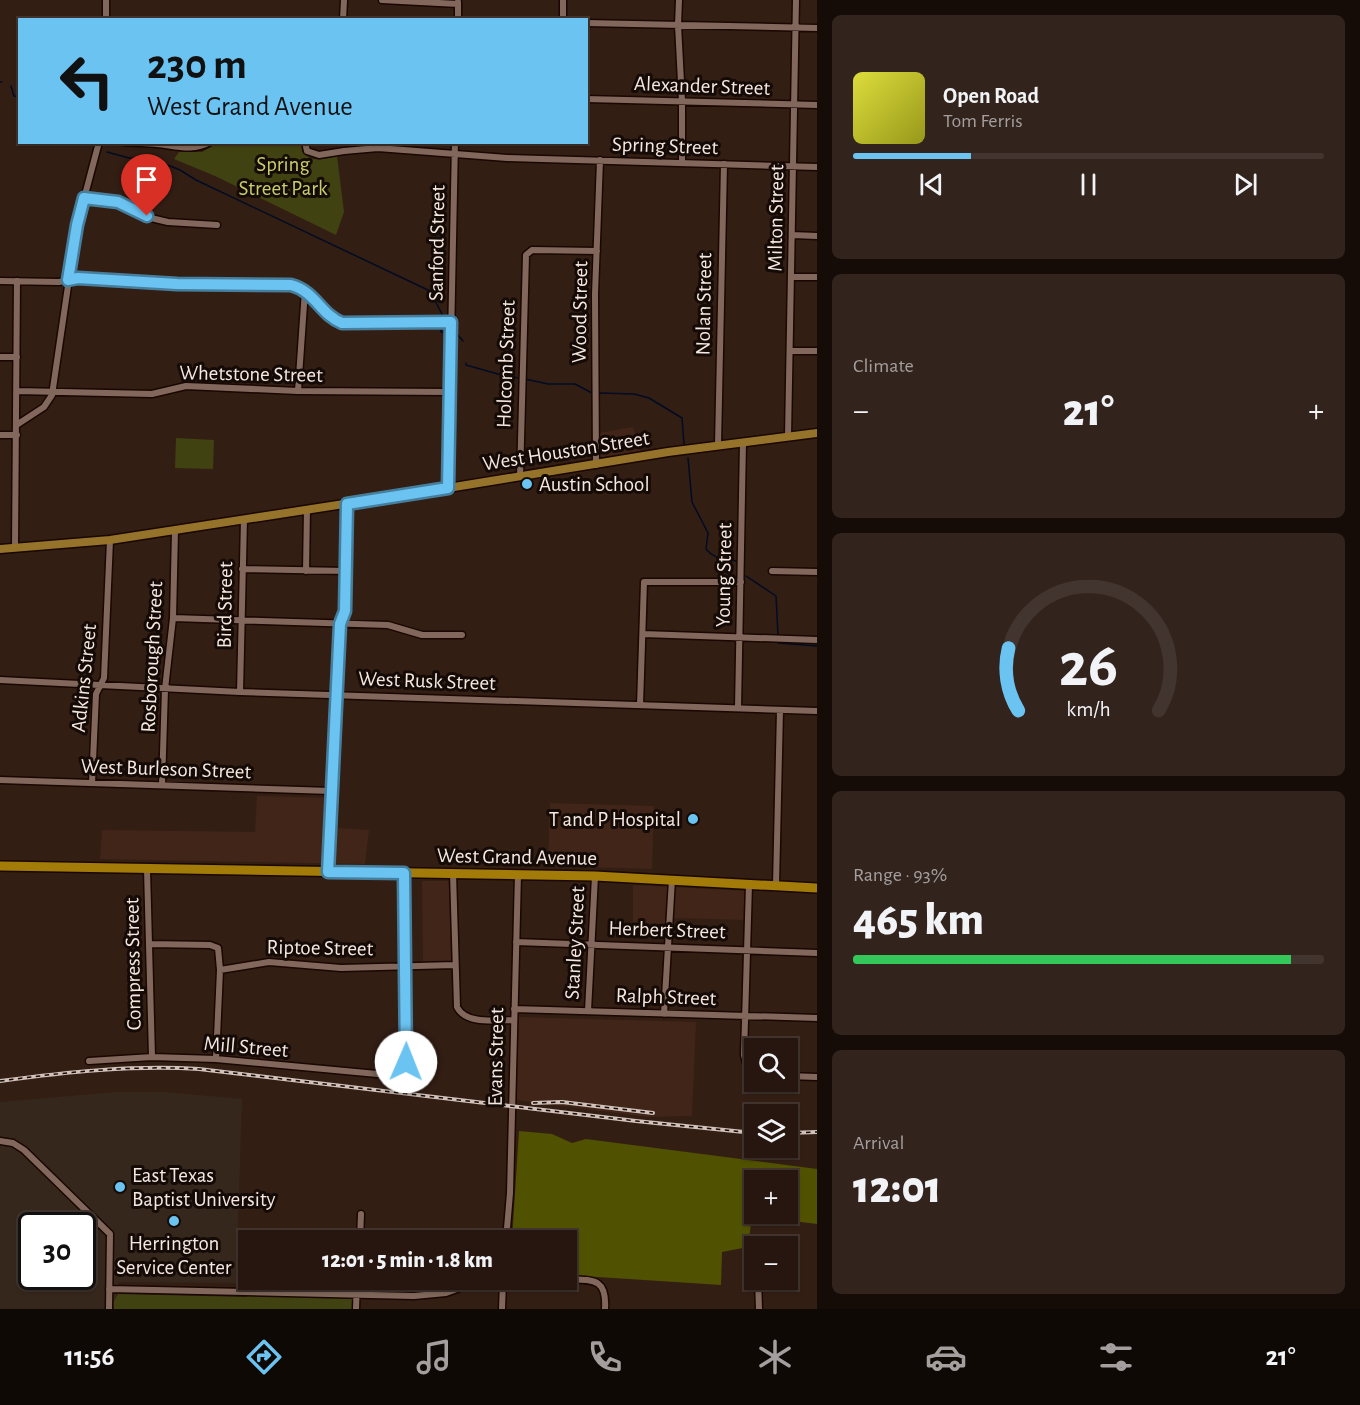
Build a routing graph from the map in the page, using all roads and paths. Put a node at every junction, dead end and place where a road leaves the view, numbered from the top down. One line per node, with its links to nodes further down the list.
1 (106, 0): 8 (street)
2 (344, 0): 9 (street)
3 (382, 0): 7 (street)
4 (563, 0): 11 (street)
5 (679, 0): 13 (street)
6 (796, 0): 14 (street, Milton Street)
7 (458, 2): 10 (street)
8 (106, 18)
9 (343, 18)
10 (460, 18)
11 (563, 18)
12 (588, 23): 13 (street)
13 (678, 26): 14 (street); 17 (street)
14 (796, 27): 15 (street); 18 (street, Milton Street)
15 (817, 28)
16 (588, 99): 17 (street, Alexander Street)
17 (682, 101): 18 (street, Alexander Street); 29 (street)
18 (793, 105): 19 (street, Alexander Street); 31 (street, Milton Street)
19 (817, 105)
20 (98, 144): 33 (street)
21 (154, 144): 22 (street)
22 (206, 144)
23 (305, 144): 26 (street, Spring Street)
24 (343, 144): 26 (street)
25 (455, 144): 27 (street, Sanford Street)
26 (344, 151): 27 (street, Spring Street)
27 (455, 154): 28 (street, Spring Street); 44 (street, Sanford Street)
28 (600, 160): 29 (street, Spring Street); 37 (street, Wood Street)
29 (682, 163): 30 (street, Spring Street)
30 (723, 164): 31 (street, Spring Street); 59 (street, Nolan Street)
31 (793, 166): 32 (street, Spring Street); 35 (street, Milton Street)
32 (817, 167)
33 (84, 198): 34 (street); 40 (street)
34 (217, 225)
35 (792, 235): 36 (street); 38 (street, Milton Street)
36 (817, 236)
37 (597, 251): 60 (street, Wood Street); 61 (street, Holcomb Street)
38 (792, 277): 39 (street); 45 (street, Milton Street)
39 (817, 277)
40 (68, 280): 42 (street); 43 (street); 51 (street)
41 (0, 281): 42 (street)
42 (17, 281): 48 (street)
43 (305, 290): 44 (street); 50 (street)
44 (451, 322): 52 (street, Sanford Street)
45 (790, 351): 46 (street); 57 (street, Milton Street)
46 (817, 351)
47 (0, 357): 48 (street)
48 (17, 357): 49 (street)
49 (17, 391): 51 (street, Whetstone Street); 53 (street)
50 (298, 391): 51 (street, Whetstone Street); 52 (street, Whetstone Street)
51 (52, 392): 53 (street)
52 (450, 392): 62 (street, Sanford Street)
53 (18, 424): 56 (street)
54 (817, 433): 57 (main road, West Houston Street)
55 (0, 435): 56 (street)
56 (18, 435): 68 (street)
57 (788, 436): 58 (main road, West Houston Street)
58 (743, 442): 59 (main road, West Houston Street); 75 (street, Young Street)
59 (718, 445): 60 (main road, West Houston Street)
60 (596, 465): 61 (main road, West Houston Street)
61 (520, 477): 62 (main road, West Houston Street)
62 (448, 488): 63 (main road, West Houston Street)
63 (347, 504): 64 (main road, West Houston Street); 72 (street)
64 (307, 509): 65 (main road, West Houston Street); 71 (street)
65 (244, 519): 66 (main road, West Houston Street); 70 (street, Bird Street)
66 (175, 531): 67 (main road, West Houston Street); 76 (street, Rosborough Street)
67 (110, 540): 68 (main road, West Houston Street); 84 (street, Adkins Street)
68 (15, 547): 69 (main road, West Houston Street)
69 (0, 549)
70 (242, 569): 71 (street); 77 (street, Bird Street)
71 (306, 571): 72 (street)
72 (346, 571): 78 (street)
73 (772, 571): 74 (street)
74 (817, 572)
75 (741, 582): 79 (street); 81 (street, Young Street)
76 (173, 618): 77 (street); 85 (street, Rosborough Street)
77 (241, 621): 78 (street); 86 (street, Bird Street)
78 (340, 624): 80 (street); 87 (street)
79 (643, 634): 81 (street); 88 (street)
80 (462, 635)
81 (740, 638): 82 (street); 89 (street, Young Street)
82 (817, 640)
83 (0, 680): 84 (street, West Rusk Street)
84 (101, 686): 85 (street, West Rusk Street); 93 (street, Adkins Street)
85 (165, 689): 86 (street, West Rusk Street); 94 (street, Rosborough Street)
86 (240, 692): 87 (street, West Rusk Street)
87 (337, 694): 88 (street, West Rusk Street); 95 (street)
88 (640, 705): 89 (street, West Rusk Street)
89 (738, 708): 90 (street, West Rusk Street)
90 (780, 710): 91 (street, West Rusk Street); 105 (street)
91 (817, 711)
92 (0, 780): 93 (street, West Burleson Street)
93 (92, 783): 94 (street, West Burleson Street)
94 (162, 785): 95 (street, West Burleson Street)
95 (331, 791): 98 (street)
96 (0, 866): 97 (highway, West Grand Avenue)
97 (147, 869): 98 (highway, West Grand Avenue); 108 (street, Compress Street)
98 (328, 872): 99 (highway, West Grand Avenue)
99 (404, 873): 100 (highway, West Grand Avenue); 114 (street)
100 (453, 873): 101 (highway, West Grand Avenue); 113 (street)
101 (518, 874): 102 (highway, West Grand Avenue); 107 (street, Evans Street)
102 (595, 876): 103 (highway, West Grand Avenue); 109 (street, Stanley Street)
103 (672, 879): 104 (highway, West Grand Avenue); 110 (street)
104 (749, 884): 105 (highway, West Grand Avenue); 111 (street)
105 (776, 885): 106 (highway, West Grand Avenue)
106 (817, 888)
107 (516, 942): 109 (street, Herbert Street); 116 (street, Evans Street)
108 (149, 944): 115 (street); 123 (street, Compress Street)
109 (591, 944): 110 (street, Herbert Street); 117 (street, Stanley Street)
110 (668, 947): 111 (street, Herbert Street); 118 (street)
111 (747, 950): 112 (street, Herbert Street); 119 (street)
112 (817, 953)
113 (456, 964): 114 (street, Riptoe Street); 121 (street)
114 (405, 965): 115 (street, Riptoe Street); 124 (street, Mill Street)
115 (220, 970): 124 (street)
116 (514, 1009): 117 (street, Ralph Street); 121 (street, Evans Street)
117 (588, 1011): 118 (street, Ralph Street)
118 (664, 1014): 119 (street, Ralph Street)
119 (745, 1017): 120 (street, Ralph Street); 122 (street)
120 (817, 1018)
121 (514, 1020): 131 (street, Evans Street)
122 (744, 1038)
123 (152, 1057): 124 (street, Mill Street); 125 (street, Mill Street)
124 (216, 1059)
125 (89, 1061)
126 (798, 1076): 127 (street)
127 (817, 1077)
128 (0, 1141): 133 (street)
129 (361, 1214): 130 (street)
130 (360, 1230)
131 (507, 1230)
132 (577, 1280): 142 (street)
133 (109, 1289): 138 (street); 139 (street)
134 (356, 1290): 138 (street)
135 (454, 1290): 138 (street)
136 (503, 1290): 141 (street)
137 (758, 1290): 143 (street)
138 (356, 1294): 140 (street)
139 (109, 1309)
140 (356, 1309)
141 (502, 1309)
142 (606, 1309)
143 (759, 1309)

